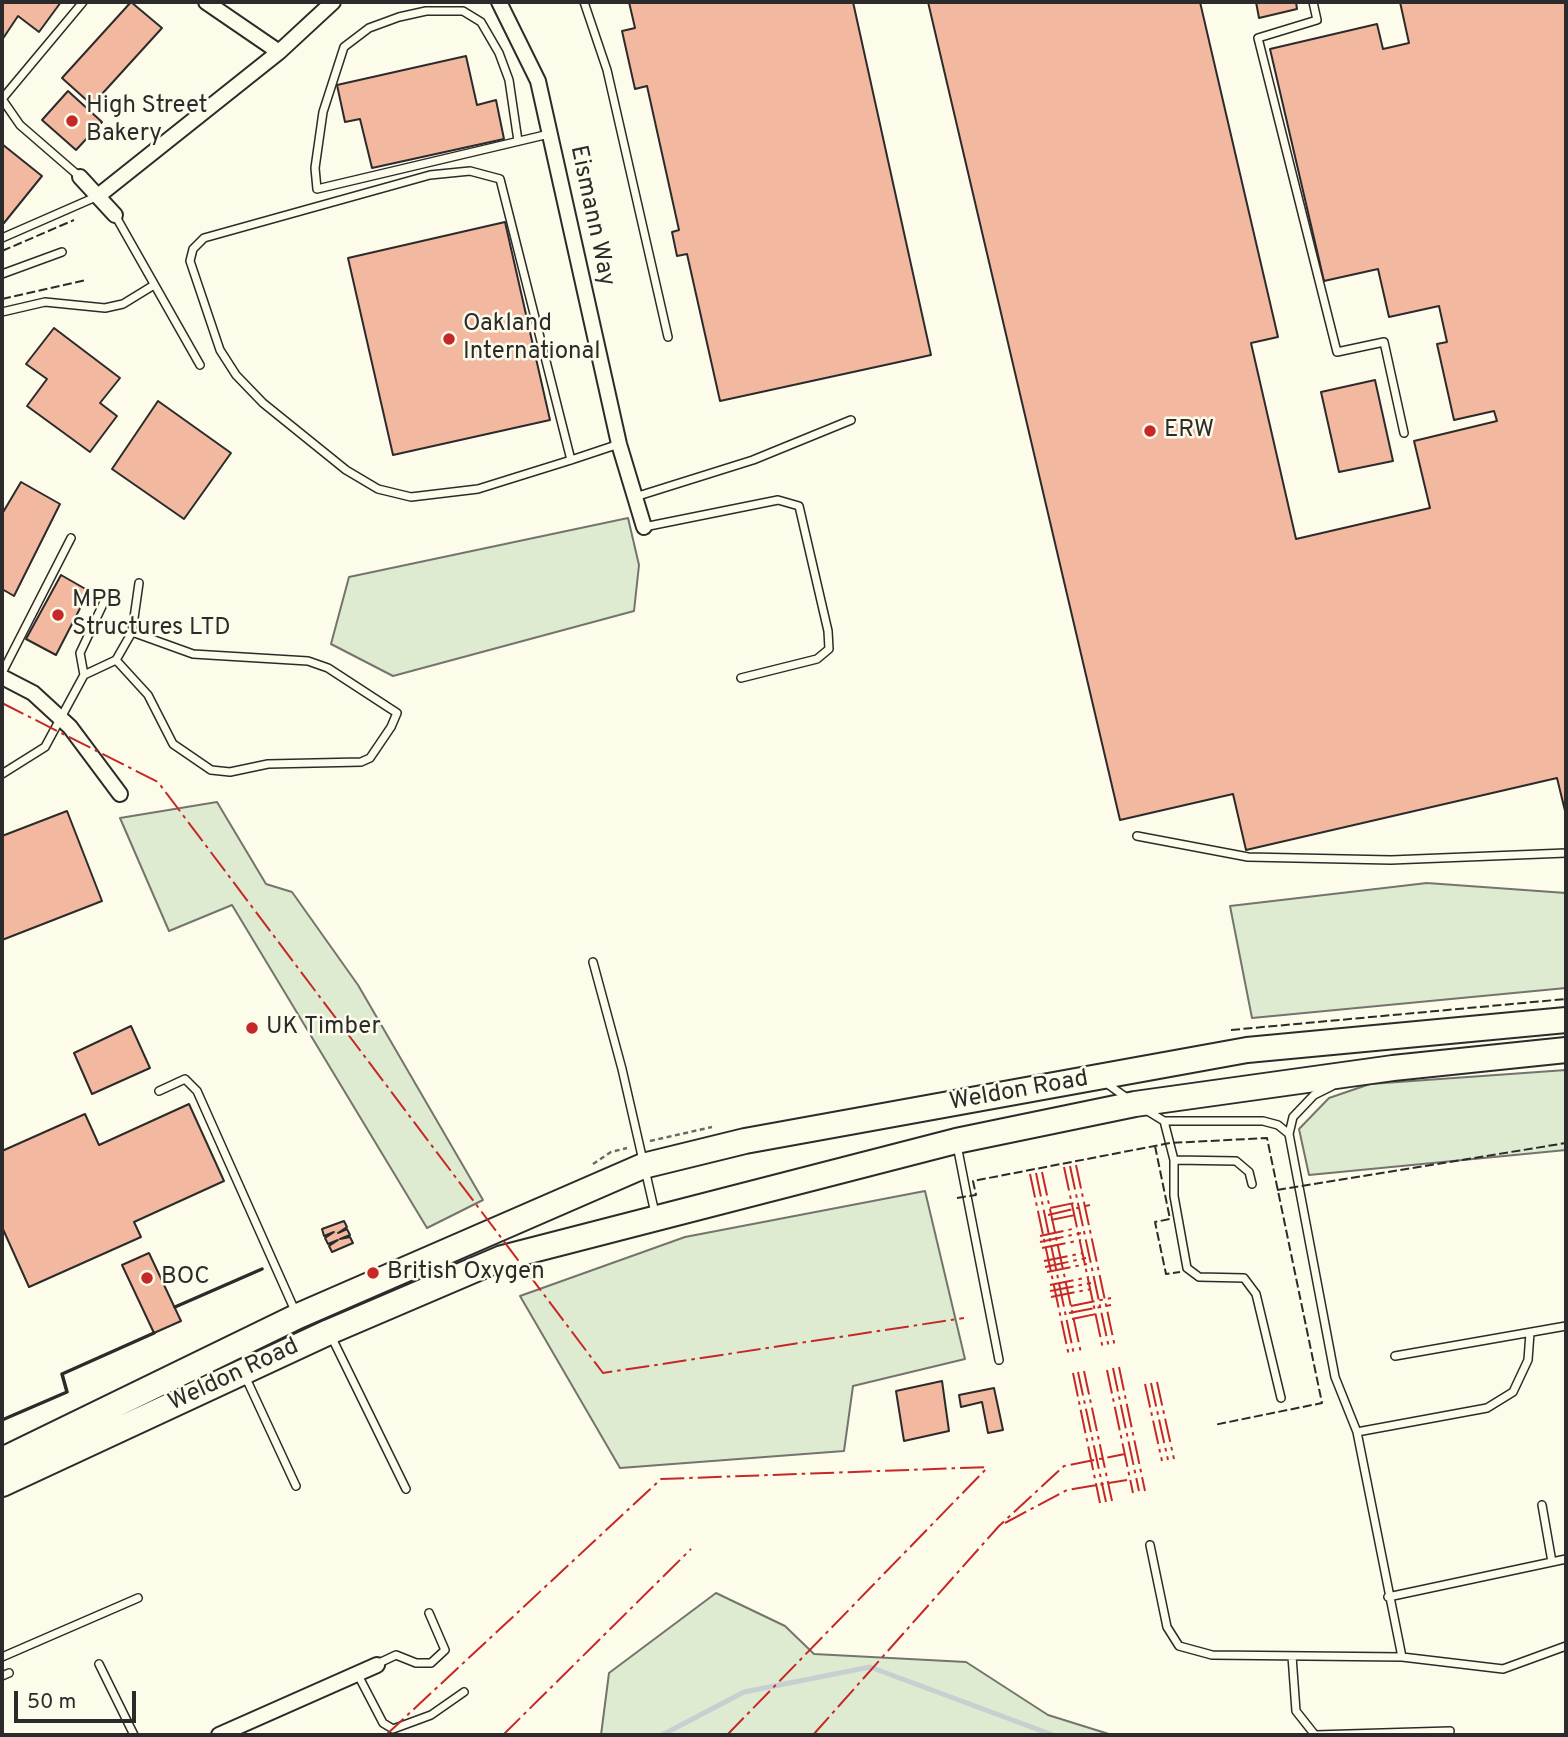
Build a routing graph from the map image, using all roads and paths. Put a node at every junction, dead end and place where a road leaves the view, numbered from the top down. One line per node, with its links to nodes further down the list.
1 (83, 2): 8 (lane)
2 (206, 2): 7 (street)
3 (333, 2): 7 (street)
4 (499, 2): 9 (street, Eismann Way)
5 (584, 2): 19 (lane)
6 (1313, 2): 22 (lane)
7 (279, 52): 12 (street)
8 (2, 99): 11 (lane)
9 (550, 134): 10 (lane); 23 (street, Eismann Way)
10 (518, 141): 10 (lane)
11 (80, 177): 12 (street)
12 (98, 196): 13 (street); 14 (lane)
13 (114, 215): 17 (lane)
14 (2, 238)
15 (62, 252): 16 (lane)
16 (2, 274)
17 (154, 285): 18 (lane); 20 (lane)
18 (2, 312)
19 (668, 337)
20 (200, 365)
21 (852, 420): 25 (lane)
22 (1404, 433)
23 (619, 444): 24 (lane); 25 (street, Eismann Way)
24 (571, 460): 24 (lane)
25 (635, 497): 26 (street, Eismann Way)
26 (644, 527): 34 (lane)
27 (71, 538): 32 (lane)
28 (139, 583): 30 (lane)
29 (104, 603): 33 (lane)
30 (132, 632): 31 (lane); 31 (lane)
31 (116, 660): 33 (lane)
32 (2, 675): 35 (street)
33 (84, 675): 35 (lane)
34 (741, 678)
35 (60, 718): 36 (lane); 37 (street)
36 (2, 774)
37 (120, 794)
38 (1136, 836): 39 (lane)
39 (1566, 853)
40 (593, 962): 51 (lane)
41 (1566, 1020): 44 (highway, Weldon Road)
42 (1566, 1050): 43 (highway, Weldon Road)
43 (1393, 1068): 46 (highway, Weldon Road); 48 (lane)
44 (1098, 1077): 46 (lane); 51 (highway, Weldon Road)
45 (159, 1091): 54 (lane)
46 (1135, 1104): 47 (lane); 49 (highway, Weldon Road)
47 (1164, 1121): 48 (lane); 50 (lane)
48 (1289, 1135): 62 (lane)
49 (956, 1141): 53 (highway, Weldon Road); 59 (lane)
50 (1174, 1160): 52 (lane); 61 (lane)
51 (643, 1166): 53 (lane); 54 (highway, Weldon Road)
52 (1252, 1184)
53 (656, 1216): 56 (highway, Weldon Road)
54 (298, 1316): 63 (highway, Weldon Road)
55 (1566, 1326): 57 (lane)
56 (330, 1332): 60 (highway, Weldon Road); 66 (lane)
57 (1530, 1333): 58 (lane); 62 (lane)
58 (1395, 1356)
59 (999, 1360)
60 (243, 1372): 64 (highway, Weldon Road); 65 (lane)
61 (1281, 1398)
62 (1357, 1432): 71 (lane)
63 (2, 1460)
64 (2, 1484)
65 (296, 1486)
66 (406, 1489)
67 (1542, 1505): 70 (lane)
68 (1150, 1545): 75 (lane)
69 (1566, 1559): 70 (lane)
70 (1552, 1562): 71 (lane)
71 (1388, 1597): 77 (lane)
72 (138, 1598): 76 (lane)
73 (429, 1613): 79 (lane)
74 (1566, 1646): 77 (lane)
75 (1292, 1656): 77 (lane); 82 (lane)
76 (2, 1657)
77 (1402, 1657)
78 (99, 1664): 83 (lane)
79 (377, 1665): 80 (street)
80 (358, 1675): 81 (lane); 84 (street)
81 (464, 1692)
82 (1450, 1731)
83 (134, 1735)
84 (219, 1735)

